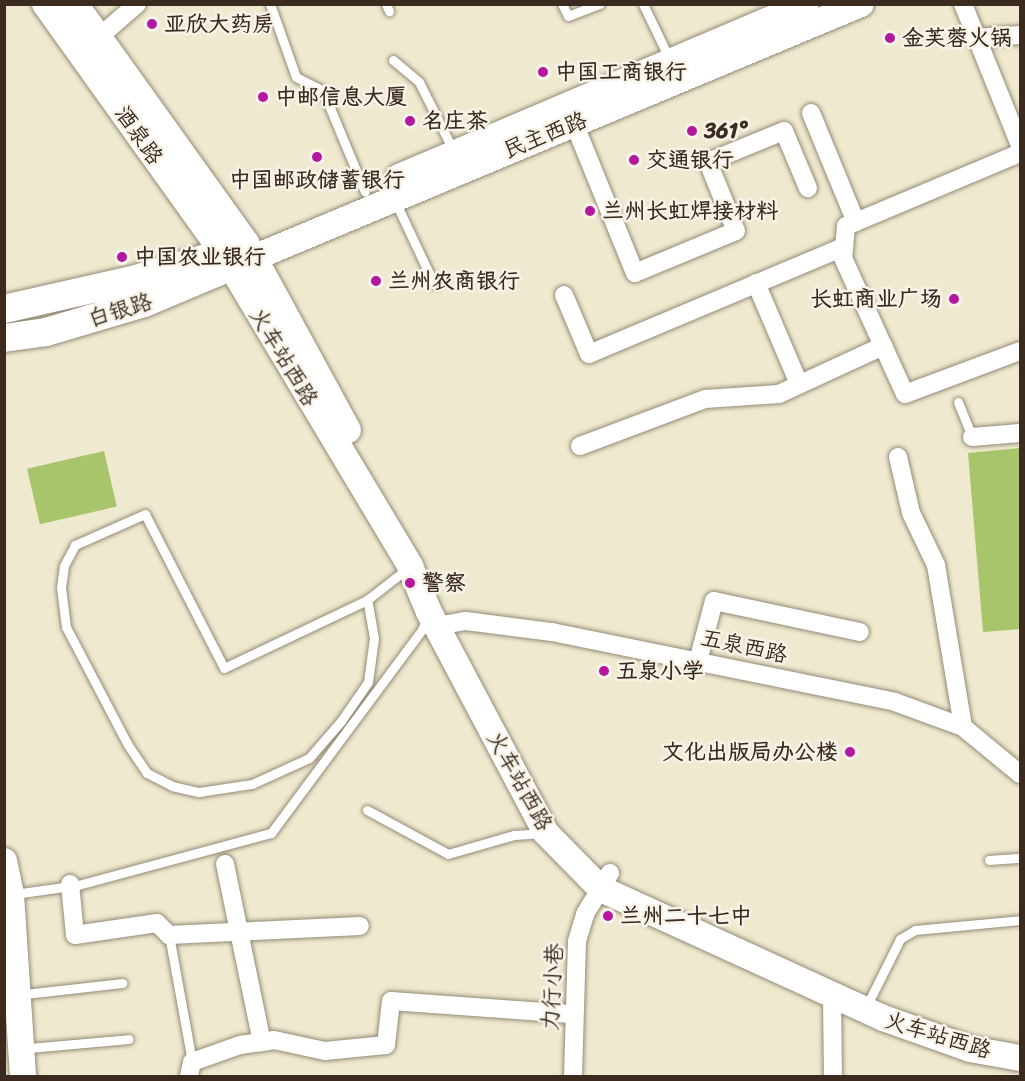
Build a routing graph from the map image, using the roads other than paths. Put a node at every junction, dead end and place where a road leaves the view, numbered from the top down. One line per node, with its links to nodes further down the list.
1 (45, 4): 13 (main road, 酒泉路)
2 (75, 4): 13 (main road, 酒泉路)
3 (137, 4): 13 (street)
4 (270, 4): 22 (lane)
5 (562, 4): 6 (lane)
6 (600, 4)
7 (643, 4): 15 (lane)
8 (806, 4): 15 (main road, 民主西路)
9 (861, 4): 17 (main road, 民主西路)
10 (963, 4): 12 (street)
11 (1020, 35): 12 (street)
12 (975, 38): 18 (street)
13 (90, 45): 26 (main road, 酒泉路)
14 (393, 60): 19 (lane)
15 (671, 62): 19 (main road, 民主西路)
16 (811, 113): 24 (street)
17 (574, 123): 21 (street); 23 (main road, 民主西路)
18 (1020, 145)
19 (454, 152): 22 (main road, 民主西路)
20 (1020, 153): 24 (street)
21 (808, 188)
22 (365, 192): 26 (main road, 民主西路)
23 (393, 197): 26 (main road, 民主西路); 27 (lane)
24 (856, 222): 25 (street)
25 (844, 247): 28 (street); 32 (street)
26 (238, 255): 30 (main road, 白银路); 31 (main road, 白银路); 40 (main road, 火车站西路); 42 (main road, 火车站西路)
27 (435, 284)
28 (756, 284): 29 (street); 34 (street)
29 (564, 295)
30 (4, 309)
31 (4, 338)
32 (883, 346): 33 (street); 34 (street)
33 (1020, 351)
34 (799, 384): 38 (street)
35 (958, 402): 37 (lane)
36 (1020, 433): 37 (street)
37 (972, 437)
38 (580, 446)
39 (898, 458): 45 (street)
40 (410, 566): 41 (lane); 42 (main road, 火车站西路)
41 (367, 600): 41 (lane)
42 (440, 620): 44 (street, 五泉西路); 48 (main road, 火车站西路); 53 (main road, 火车站西路); 54 (lane)
43 (860, 632): 44 (street)
44 (698, 661): 45 (street, 五泉西路)
45 (963, 727): 46 (street, 五泉西路)
46 (1020, 774)
47 (367, 810): 48 (lane)
48 (546, 833): 53 (main road, 火车站西路)
49 (1020, 858): 50 (lane)
50 (989, 860)
51 (225, 864): 57 (street)
52 (7, 878): 54 (lane); 70 (main road)
53 (605, 880): 61 (main road, 火车站西路); 62 (main road, 火车站西路); 63 (street, 力行小巷)
54 (70, 884): 58 (street)
55 (1020, 920): 62 (lane)
56 (360, 926): 57 (street)
57 (240, 930): 58 (street); 65 (street)
58 (169, 935): 69 (lane)
59 (122, 983): 60 (lane)
60 (25, 994)
61 (832, 997): 68 (main road, 火车站西路); 72 (street)
62 (871, 997): 66 (main road, 火车站西路)
63 (573, 1014): 65 (street); 71 (street, 力行小巷)
64 (129, 1039): 67 (lane)
65 (262, 1042): 69 (street)
66 (1020, 1042)
67 (28, 1048)
68 (1020, 1058)
69 (190, 1069)
70 (22, 1077)
71 (573, 1077)
72 (833, 1077)

